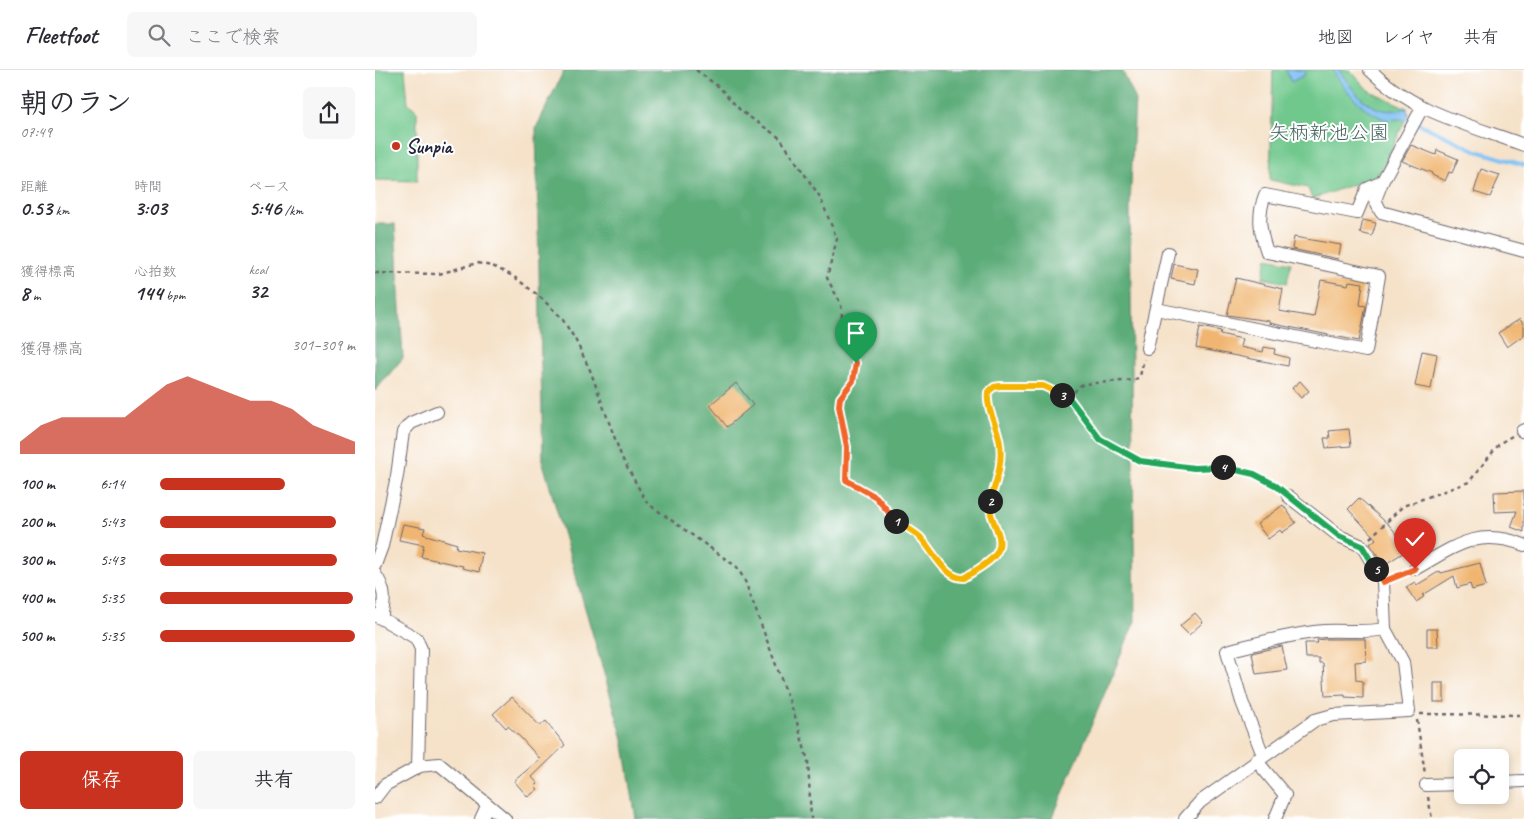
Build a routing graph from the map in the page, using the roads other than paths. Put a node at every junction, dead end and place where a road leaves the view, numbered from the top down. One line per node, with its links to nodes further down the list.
1 (1370, 70): 2 (street)
2 (1417, 116): 3 (street); 4 (street)
3 (1524, 144)
4 (1382, 182): 5 (street); 7 (street)
5 (1524, 251)
6 (1168, 253): 7 (street)
7 (1156, 309): 8 (street)
8 (1147, 348)
9 (437, 412): 12 (street)
10 (1289, 496): 16 (street)
11 (1524, 545): 13 (street)
12 (375, 565)
13 (1415, 569)
14 (375, 574): 15 (street)
15 (378, 617): 18 (street)
16 (1385, 629): 17 (street); 17 (street)
17 (1260, 758): 27 (street); 28 (street)
18 (419, 766): 23 (street); 24 (street)
19 (1524, 781): 20 (street)
20 (1509, 782)
21 (1454, 784): 22 (street)
22 (1426, 785)
23 (375, 798)
24 (487, 806): 25 (street); 26 (street)
25 (481, 819)
26 (505, 819)
27 (1185, 819)
28 (1275, 819)

